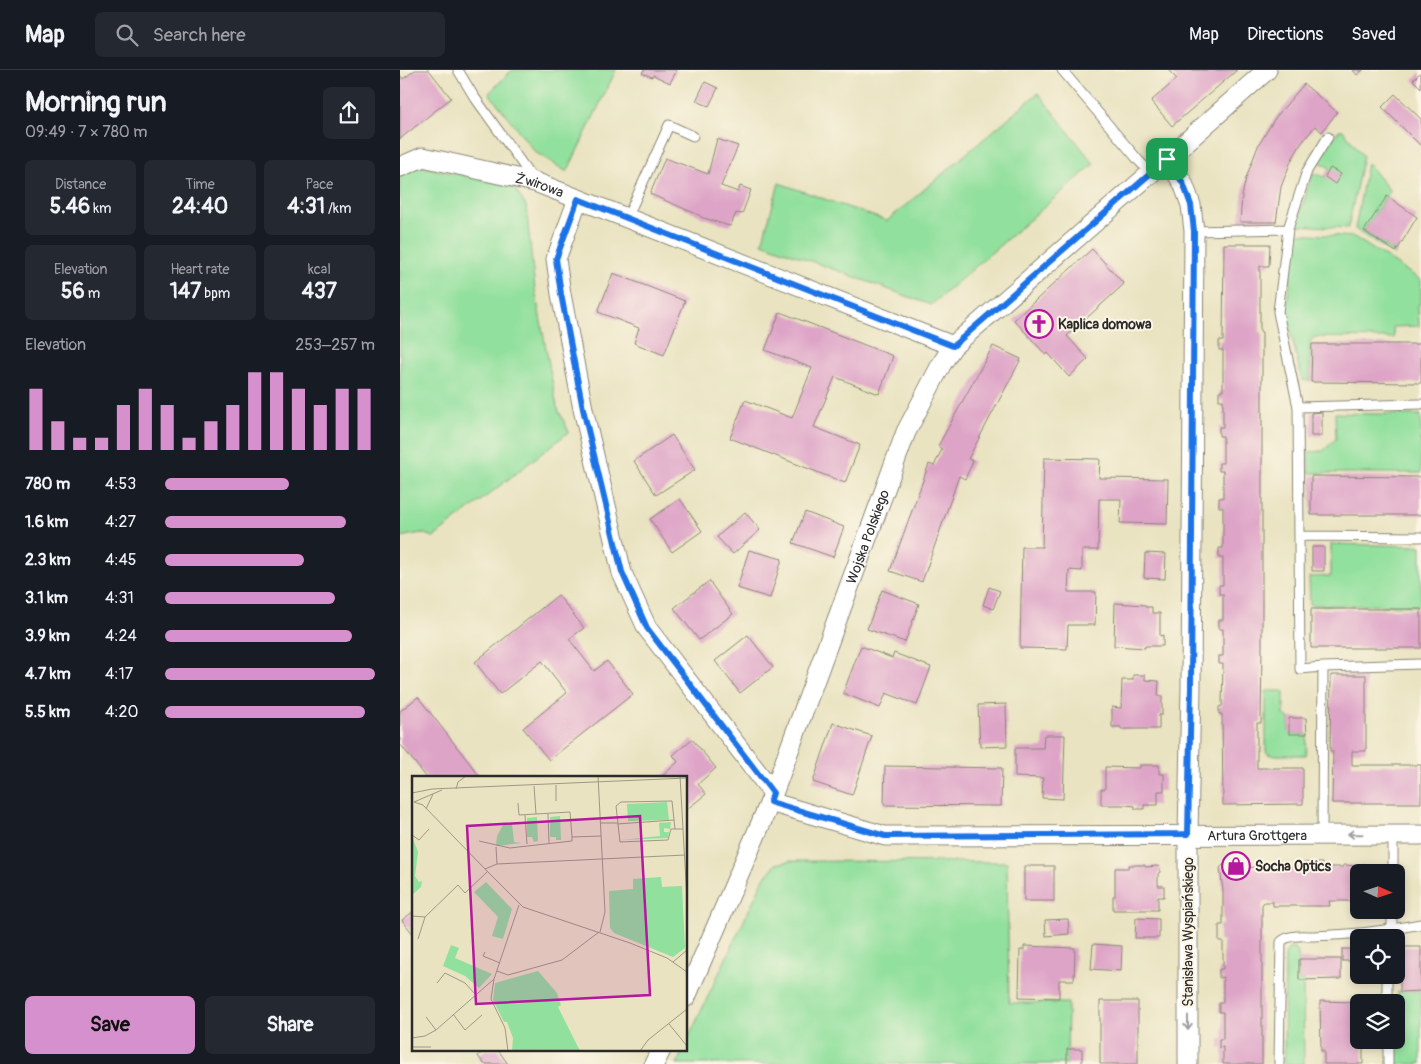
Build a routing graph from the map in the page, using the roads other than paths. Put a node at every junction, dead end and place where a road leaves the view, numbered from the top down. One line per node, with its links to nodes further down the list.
1 (458, 70): 9 (lane)
2 (1062, 70): 8 (lane)
3 (1267, 70): 6 (street, Wojska Polskiego)
4 (693, 136): 11 (lane)
5 (1328, 137): 12 (lane)
6 (1167, 159): 8 (street, Wojska Polskiego); 13 (street)
7 (400, 167): 9 (street, Żwirowa)
8 (1150, 172): 14 (street, Wojska Polskiego)
9 (535, 182): 10 (street, Żwirowa)
10 (578, 199): 11 (street, Żwirowa); 21 (street)
11 (627, 218): 14 (street, Żwirowa)
12 (1288, 229): 13 (lane); 16 (lane)
13 (1194, 231): 22 (street, Stanisława Wyspiańskiego)
14 (953, 346): 21 (street, Wojska Polskiego)
15 (1421, 404): 16 (lane)
16 (1298, 407): 17 (lane)
17 (1299, 536): 18 (lane); 20 (lane)
18 (1421, 537)
19 (1421, 664): 20 (lane)
20 (1323, 668): 23 (lane)
21 (772, 797): 22 (street, Artura Grottgera); 30 (street, Wojska Polskiego)
22 (1188, 834): 23 (street, Artura Grottgera); 34 (street, Stanisława Wyspiańskiego, one-way to 34)
23 (1322, 834): 24 (street, Artura Grottgera, one-way to 23)
24 (1393, 835): 25 (street, Artura Grottgera); 26 (lane)
25 (1421, 835)
26 (1393, 864)
27 (1421, 924): 28 (lane)
28 (1400, 929)
29 (1350, 935): 35 (lane)
30 (688, 992)
31 (1388, 1049): 36 (lane)
32 (660, 1052): 33 (street)
33 (654, 1064)
34 (1188, 1064)
35 (1280, 1064)
36 (1388, 1064)

